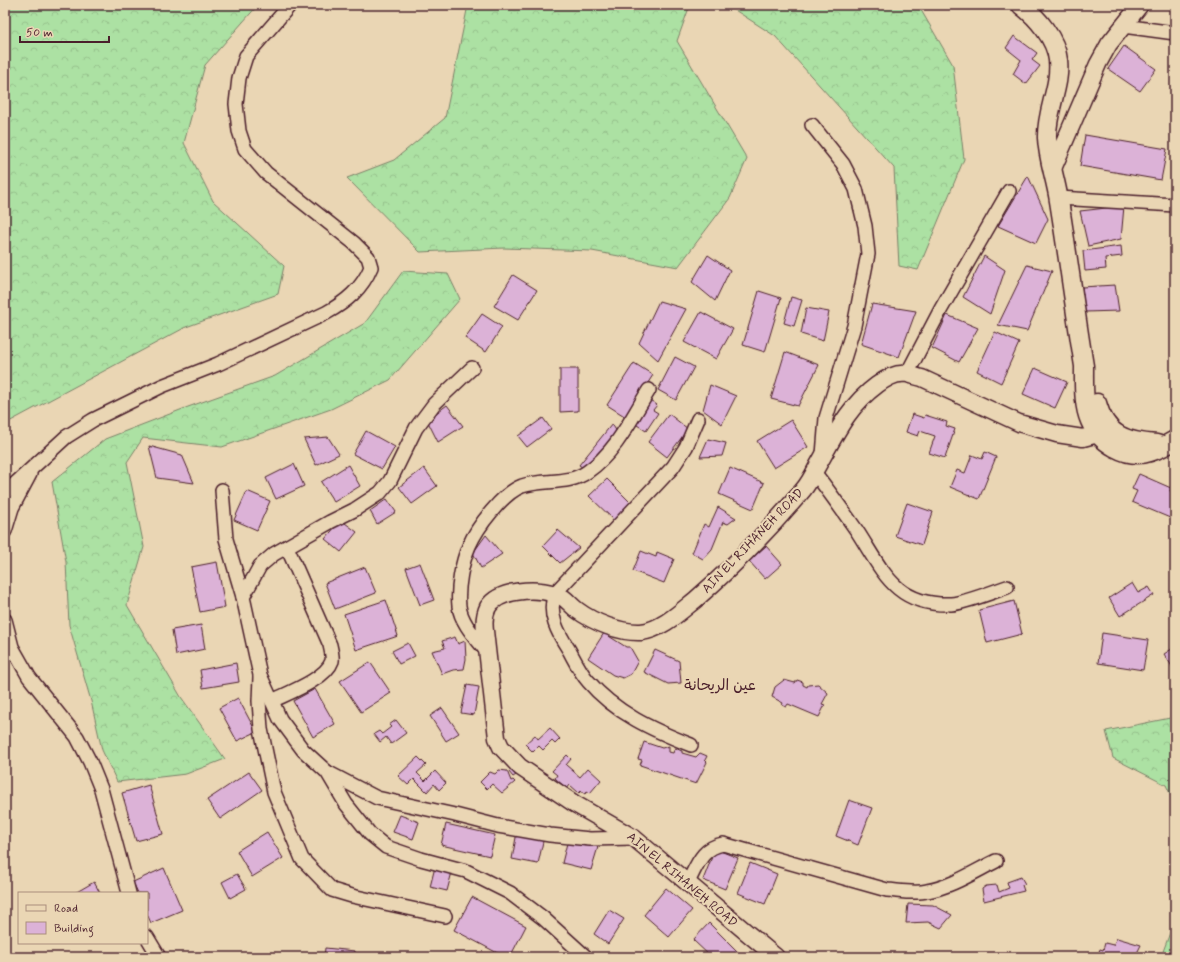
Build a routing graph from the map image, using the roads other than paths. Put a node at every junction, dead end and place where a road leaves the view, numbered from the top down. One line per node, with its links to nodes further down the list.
1 (290, 5): 18 (street)
2 (1022, 5): 7 (main road)
3 (1140, 5): 4 (street)
4 (1124, 26): 5 (street); 7 (street)
5 (1175, 33)
6 (812, 125): 17 (street)
7 (1052, 171): 9 (main road)
8 (1009, 191): 12 (street)
9 (1059, 198): 10 (street); 15 (main road)
10 (1175, 205)
11 (472, 368): 22 (street)
12 (907, 374): 15 (street, AIN EL RIHANEH ROAD); 17 (street, AIN EL RIHANEH ROAD)
13 (649, 390): 27 (street)
14 (698, 419): 24 (street)
15 (1099, 424): 16 (main road)
16 (1172, 442)
17 (818, 465): 23 (street); 24 (street, AIN EL RIHANEH ROAD)
18 (33, 467): 20 (street); 21 (street)
19 (222, 490): 25 (street)
20 (5, 493)
21 (5, 531)
22 (287, 547): 25 (street); 29 (street)
23 (1007, 588)
24 (559, 596): 27 (street, AIN EL RIHANEH ROAD); 30 (street)
25 (243, 597): 28 (street)
26 (5, 620): 35 (street)
27 (488, 652): 32 (street, AIN EL RIHANEH ROAD)
28 (260, 675): 29 (street); 36 (street)
29 (272, 701): 31 (street)
30 (691, 745)
31 (327, 772): 32 (street); 39 (street)
32 (634, 838): 34 (street, AIN EL RIHANEH ROAD)
33 (996, 861): 34 (street)
34 (688, 884): 40 (street, AIN EL RIHANEH ROAD)
35 (129, 892)
36 (445, 916)
37 (148, 939): 38 (street)
38 (159, 957)
39 (586, 957)
40 (776, 957)

